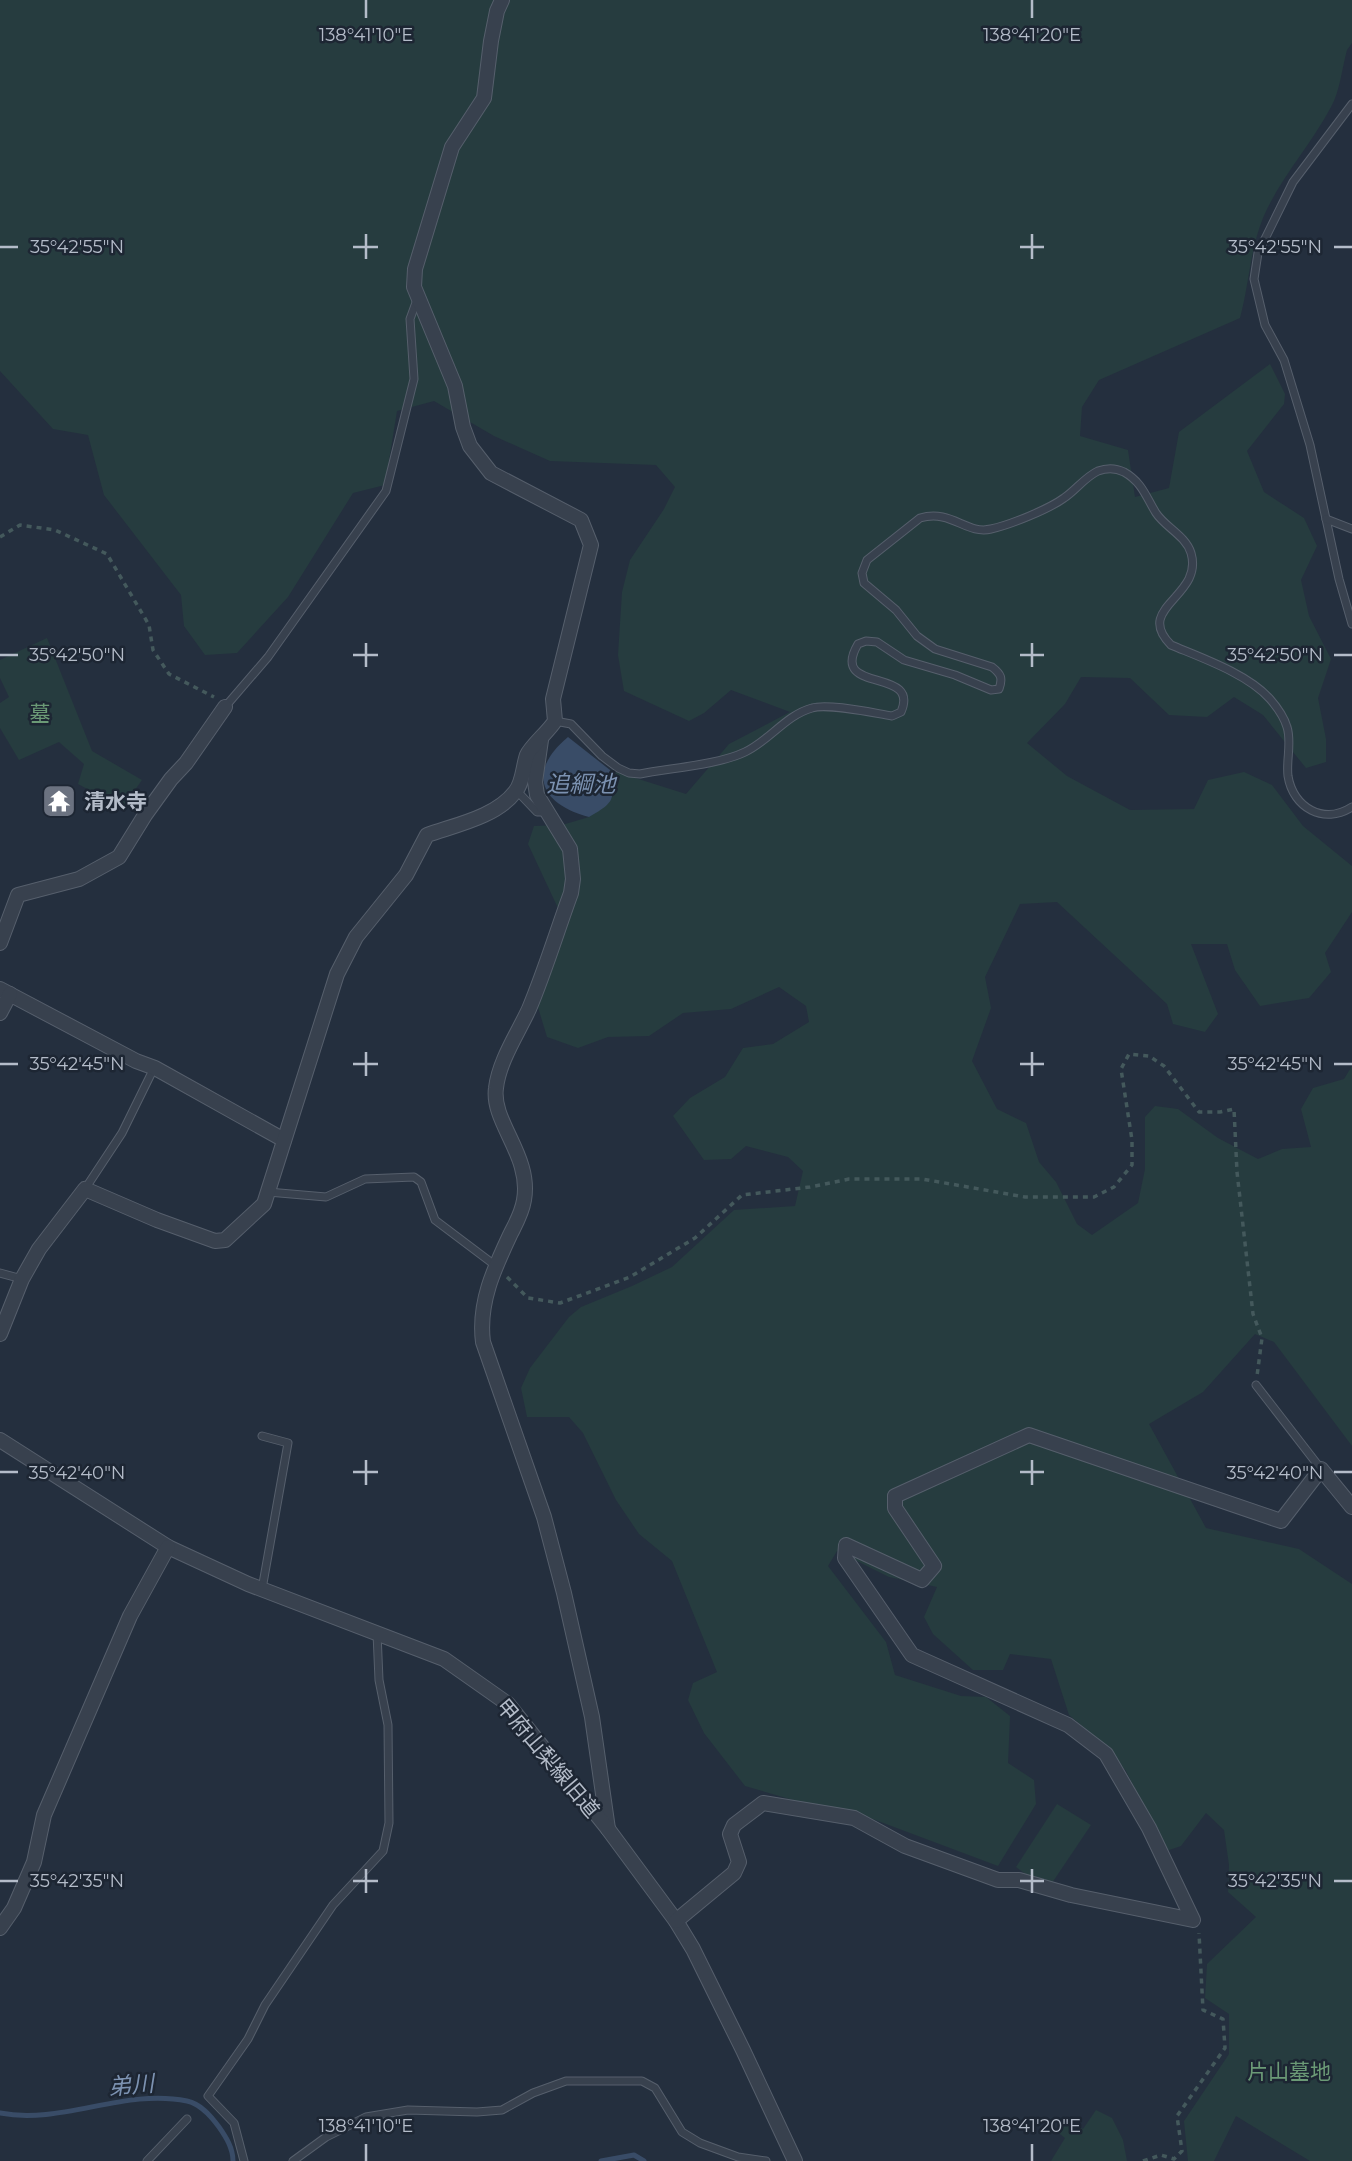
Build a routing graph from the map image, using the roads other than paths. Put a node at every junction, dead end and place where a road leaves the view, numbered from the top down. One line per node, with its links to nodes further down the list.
1 (502, 0): 3 (street)
2 (1352, 104): 4 (lane)
3 (418, 297): 7 (lane); 8 (street)
4 (1326, 519): 5 (lane); 6 (lane)
5 (1352, 529)
6 (1352, 624)
7 (225, 707): 13 (street)
8 (555, 721): 9 (street); 11 (lane)
9 (541, 740): 10 (street); 12 (street)
10 (517, 791): 12 (lane); 17 (street)
11 (1352, 807)
12 (548, 812): 20 (street)
13 (0, 943)
14 (5, 991): 15 (street); 16 (street)
15 (0, 1013)
16 (155, 1068): 17 (street); 18 (lane)
17 (284, 1140): 19 (street)
18 (85, 1189): 19 (street); 22 (street)
19 (268, 1192): 20 (lane)
20 (496, 1266): 32 (street)
21 (0, 1273): 22 (lane)
22 (22, 1279): 23 (street)
23 (0, 1334)
24 (1256, 1385): 27 (lane)
25 (261, 1436): 30 (lane)
26 (0, 1440): 29 (street, 甲府山梨線旧道)
27 (1321, 1469): 28 (street); 33 (street)
28 (1352, 1507)
29 (168, 1548): 30 (street, 甲府山梨線旧道); 34 (street)
30 (262, 1589): 31 (street, 甲府山梨線旧道)
31 (377, 1632): 32 (street, 甲府山梨線旧道); 37 (lane)
32 (608, 1829): 33 (street, 甲府山梨線旧道)
33 (676, 1921): 40 (street, 甲府山梨線旧道)
34 (0, 1928)
35 (187, 2119): 36 (lane)
36 (147, 2161)
37 (244, 2161)
38 (293, 2161): 39 (lane)
39 (766, 2161)
40 (795, 2161)

